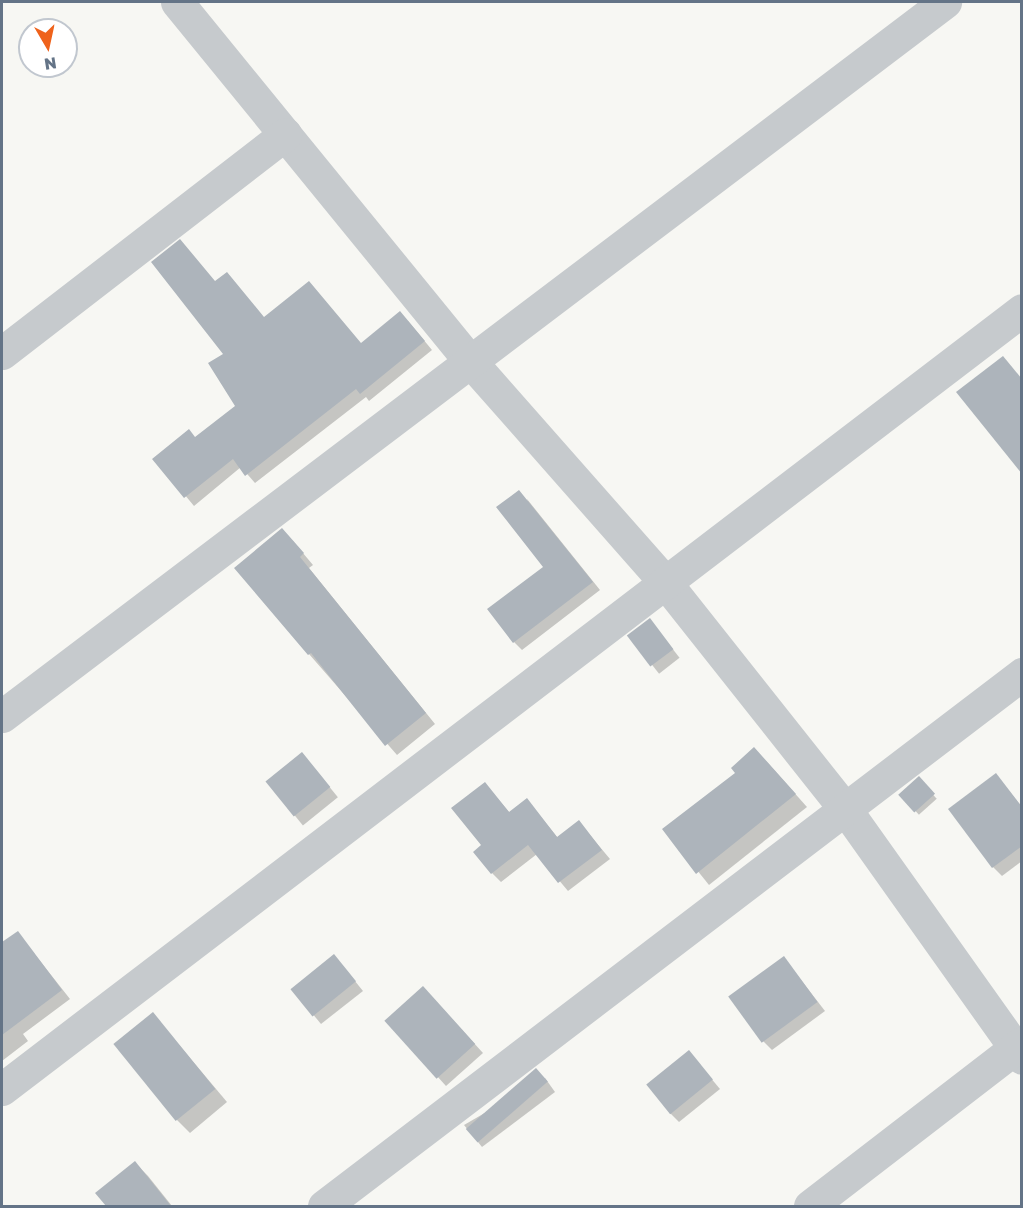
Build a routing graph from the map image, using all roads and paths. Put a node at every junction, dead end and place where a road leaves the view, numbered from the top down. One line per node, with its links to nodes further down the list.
1 (177, 2): 3 (street)
2 (945, 2): 6 (street)
3 (285, 134): 5 (street); 6 (street)
4 (1022, 310): 7 (street)
5 (2, 353)
6 (471, 362): 7 (street); 9 (street)
7 (665, 582): 10 (street); 12 (street)
8 (1022, 674): 10 (street)
9 (2, 716)
10 (846, 810): 11 (street); 13 (street)
11 (1019, 1050): 14 (street)
12 (2, 1089)
13 (324, 1206)
14 (810, 1206)

